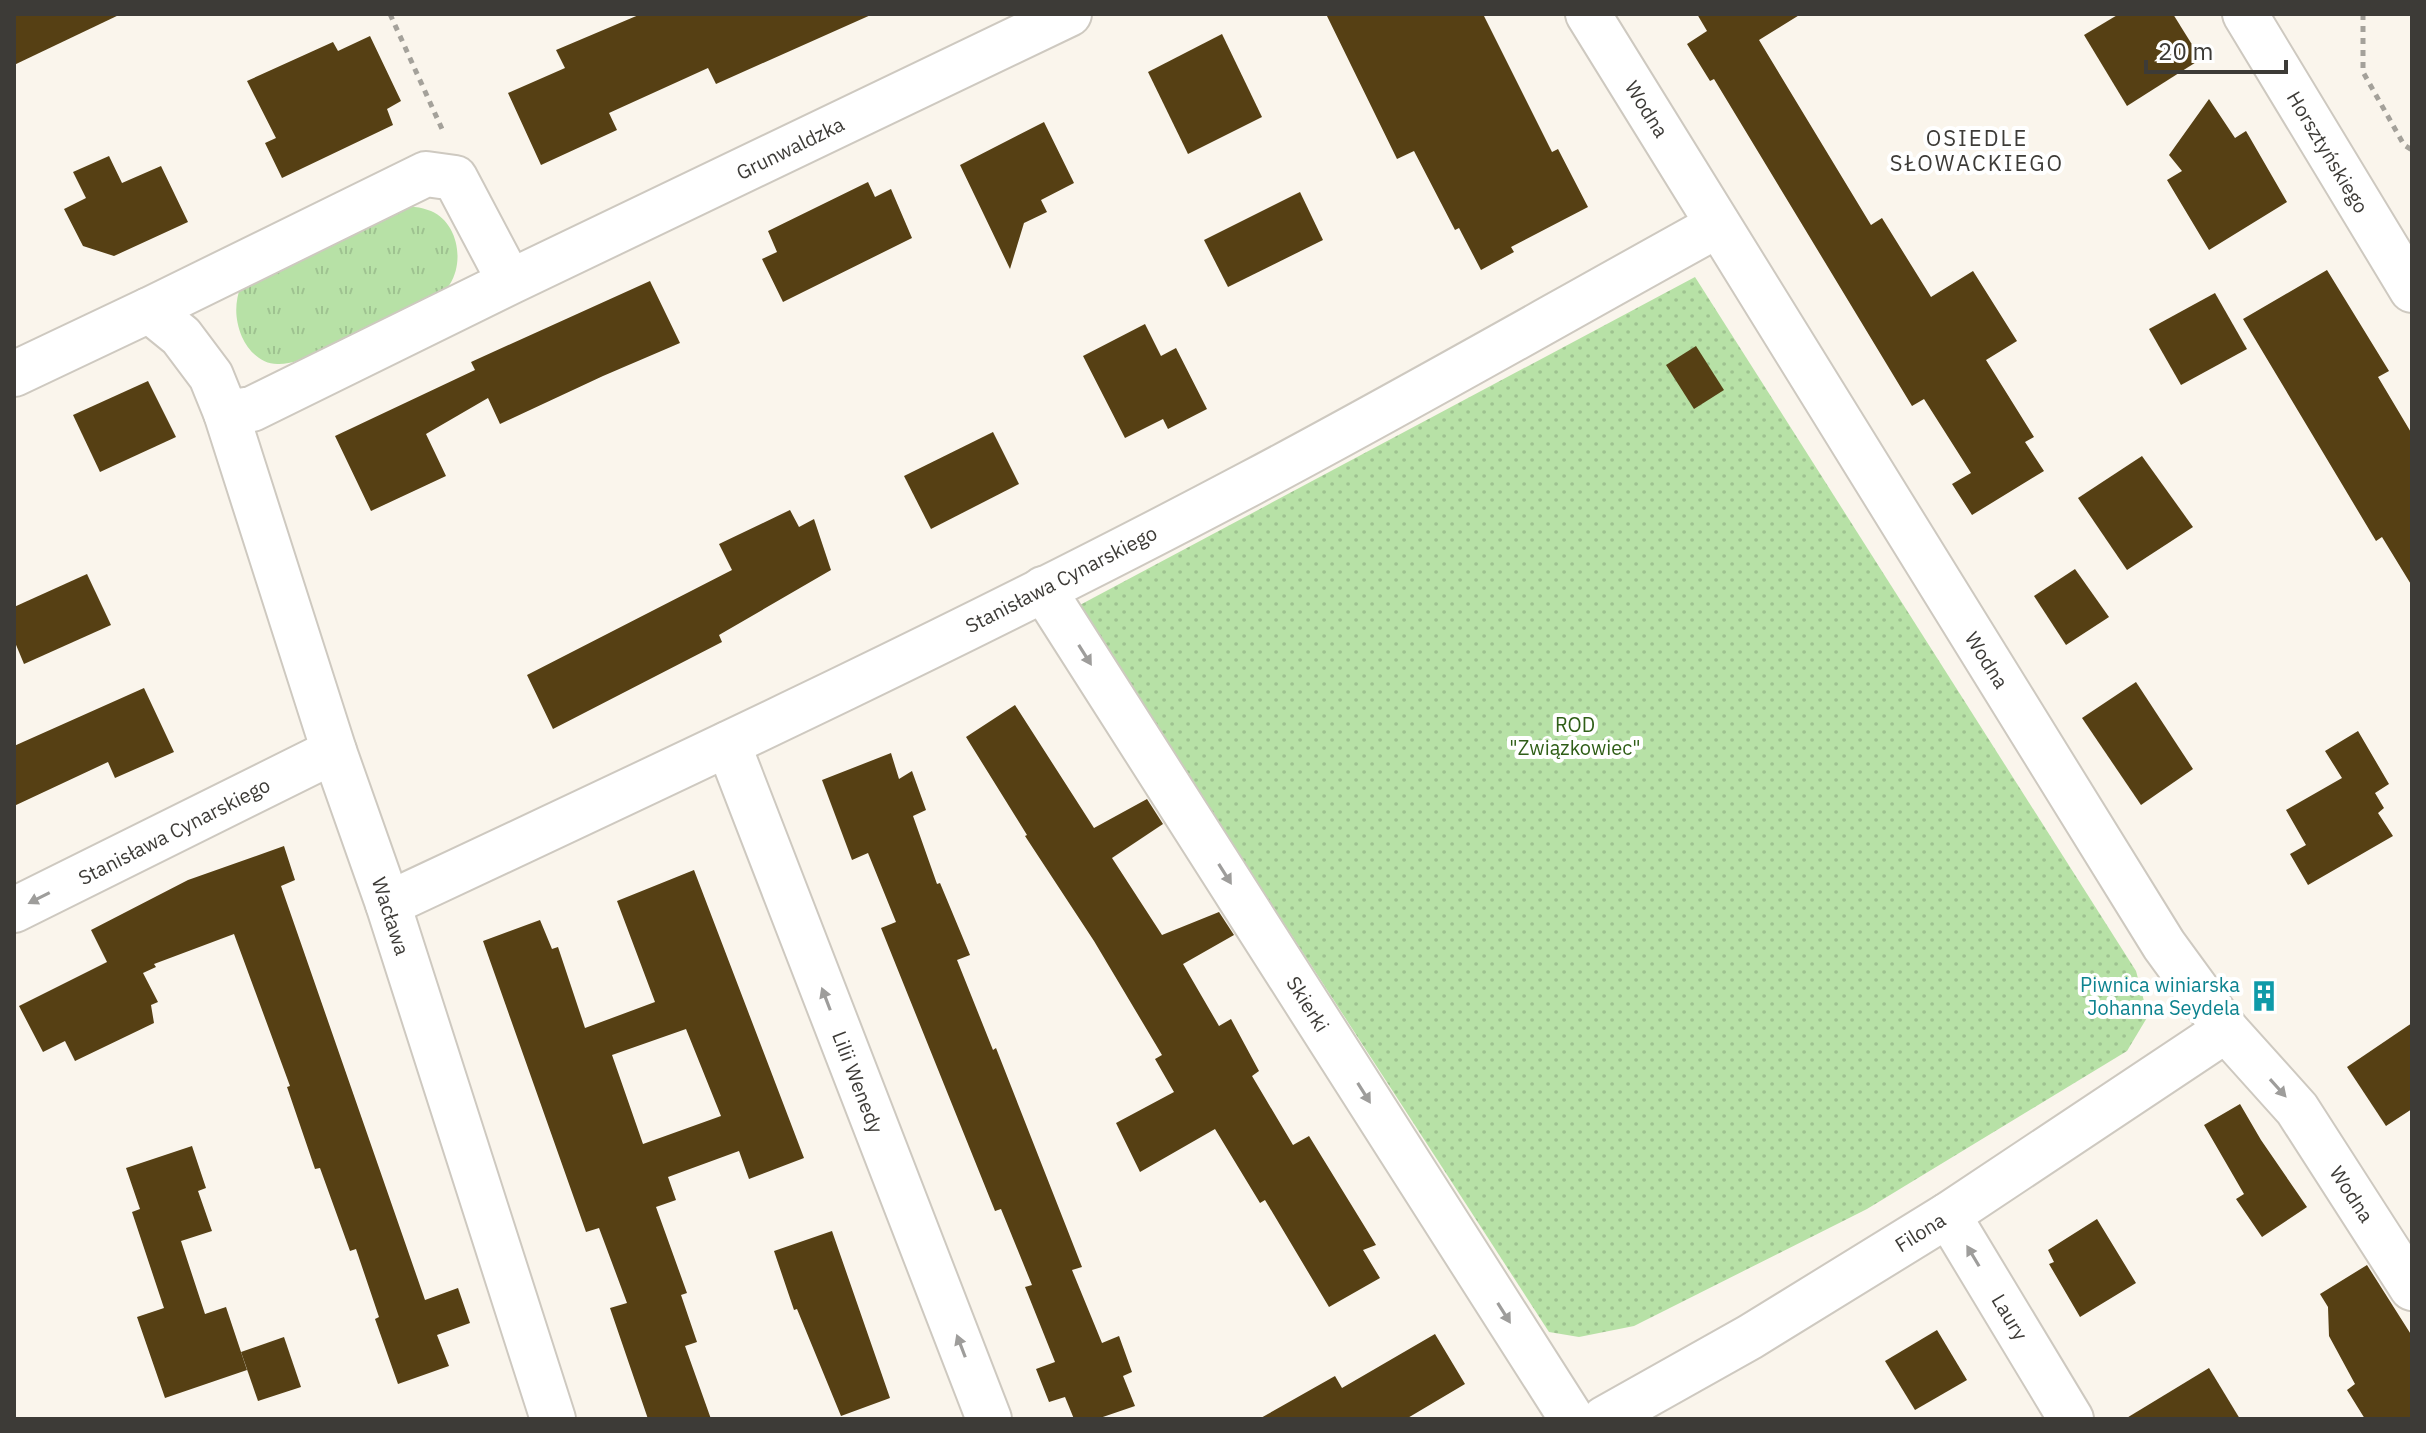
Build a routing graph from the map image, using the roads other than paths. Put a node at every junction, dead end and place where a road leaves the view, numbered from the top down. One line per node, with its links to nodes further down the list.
1 (1069, 14): 5 (street, Grunwaldzka)
2 (1588, 14): 4 (street, Wodna)
3 (2245, 14): 6 (street, Horsztyńskiego)
4 (1718, 225): 10 (street, Stanisława Cynarskiego); 15 (street, Wodna)
5 (510, 282): 7 (street); 9 (street, Grunwaldzka)
6 (2412, 290)
7 (149, 310): 8 (street); 9 (street)
8 (14, 374)
9 (226, 413): 12 (street, Wacława)
10 (1043, 589): 11 (street, Stanisława Cynarskiego); 20 (street, Skierki, one-way to 20)
11 (728, 744): 13 (street, Stanisława Cynarskiego); 19 (street, Lilii Wenedy, one-way to 11)
12 (334, 751): 13 (street, Wacława); 14 (street, Stanisława Cynarskiego, one-way to 14)
13 (388, 904): 18 (street, Wacława)
14 (14, 910)
15 (2226, 1030): 16 (street, Filona); 17 (street, Wodna, one-way to 17)
16 (1948, 1215): 21 (street, Filona); 22 (street, Laury, one-way to 16)
17 (2412, 1288)
18 (553, 1419)
19 (989, 1419)
20 (1572, 1419)
21 (1604, 1419)
22 (2071, 1419)

